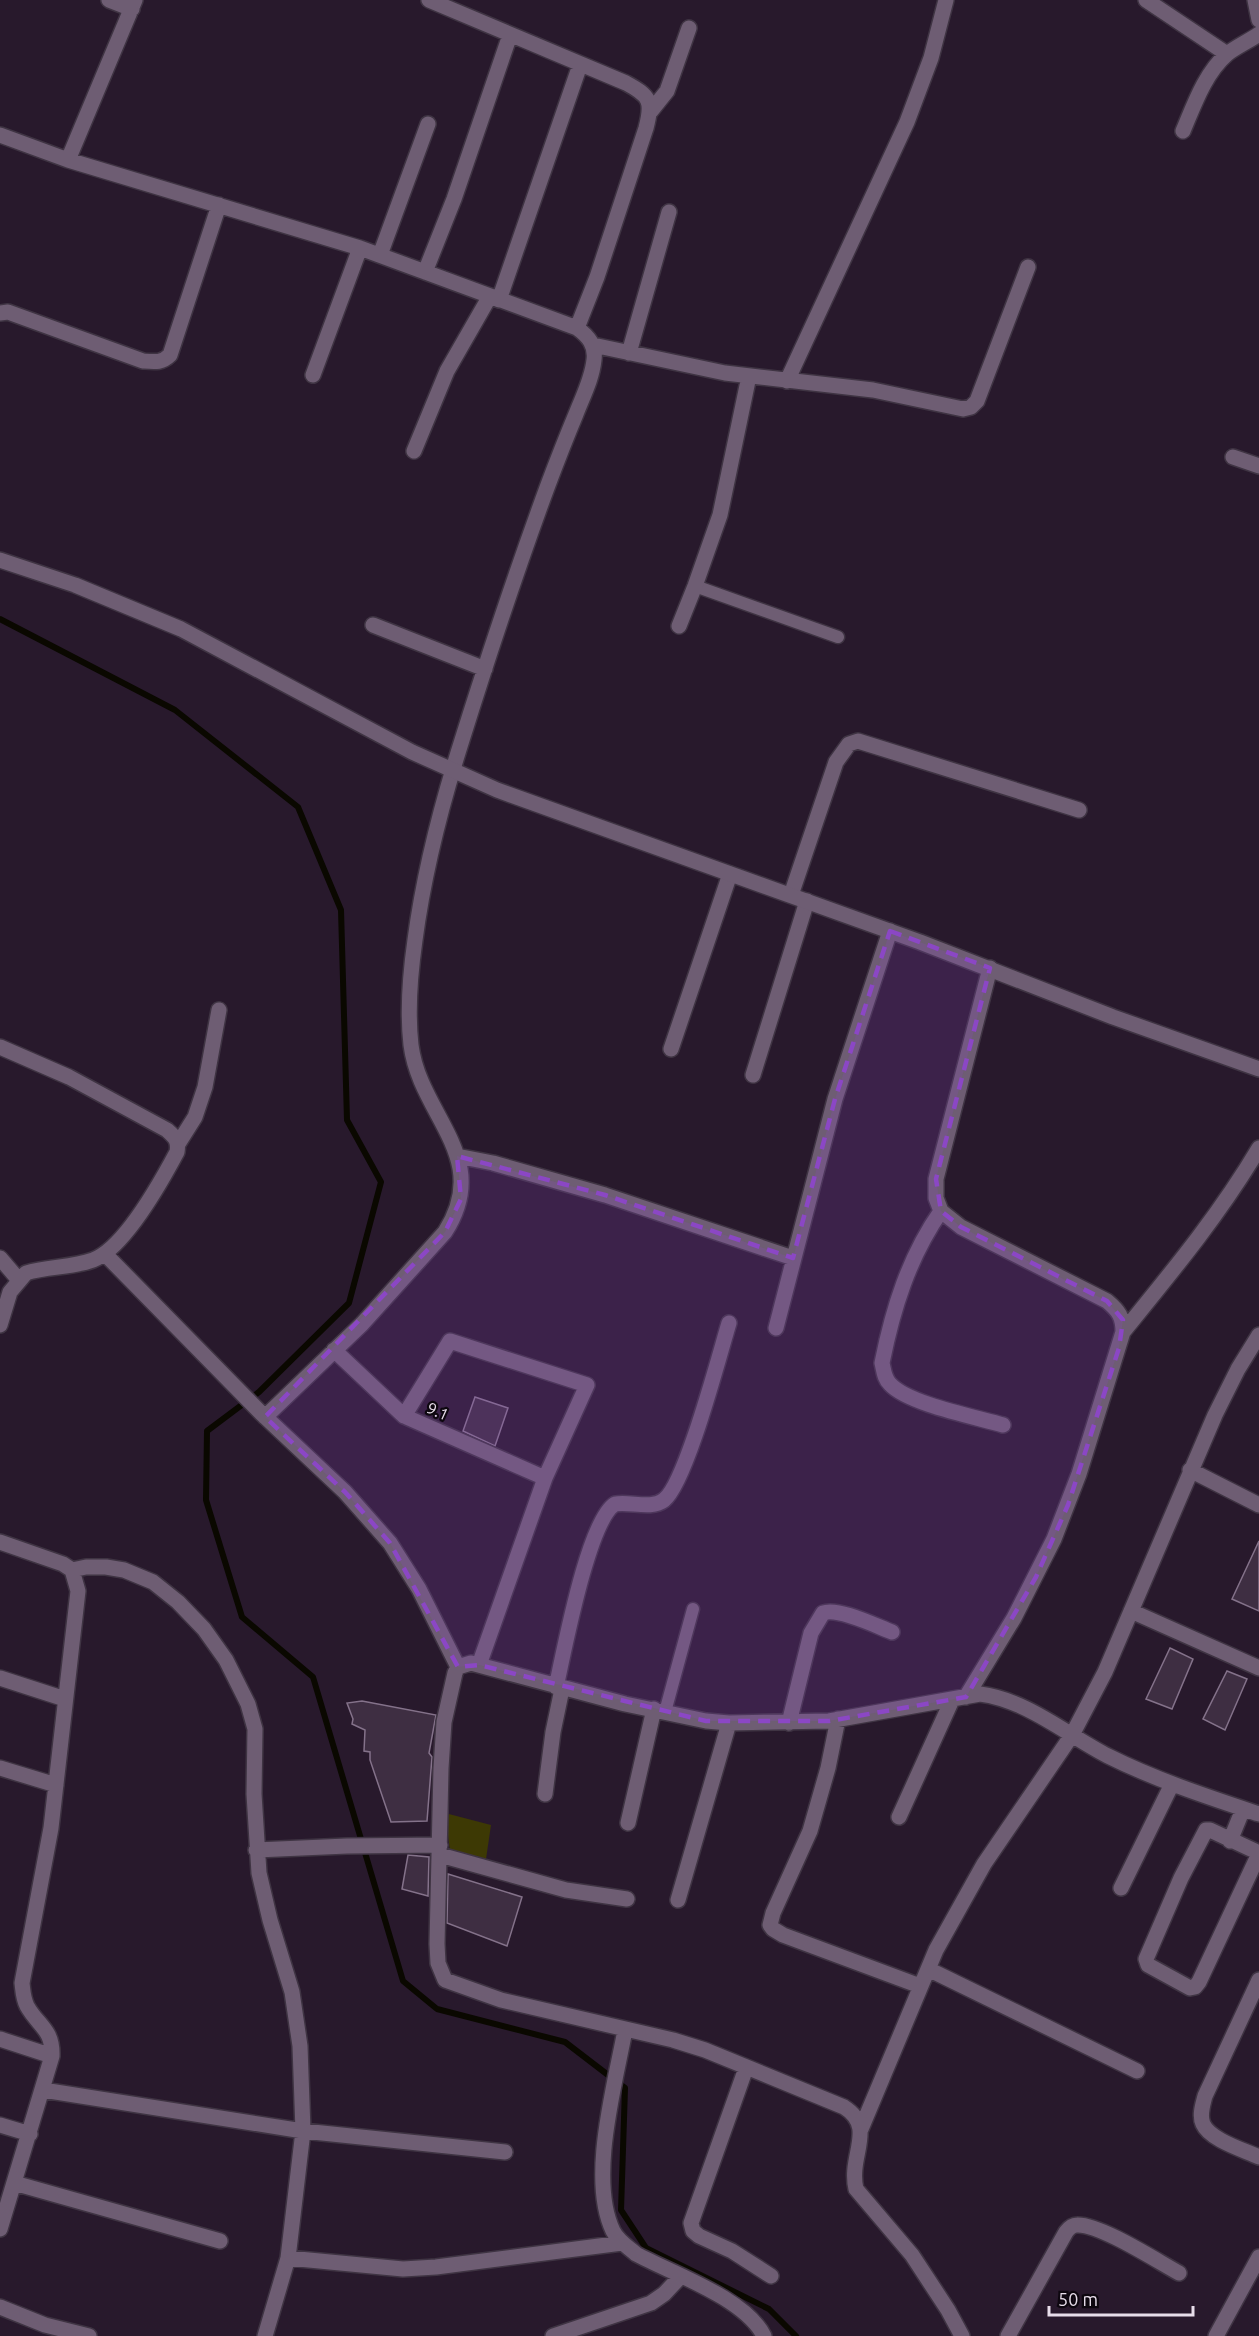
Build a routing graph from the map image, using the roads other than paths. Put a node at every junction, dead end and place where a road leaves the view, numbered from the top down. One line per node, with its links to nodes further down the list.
1 (109, 0): 6 (street)
2 (429, 0): 10 (street)
3 (946, 0): 31 (street)
4 (1146, 0): 11 (street)
5 (1255, 0): 7 (street)
6 (134, 4): 17 (street)
7 (1259, 20)
8 (689, 28): 13 (street)
9 (1259, 34): 11 (street)
10 (510, 35): 12 (street); 23 (street)
11 (1227, 54): 15 (street)
12 (580, 64): 13 (street); 24 (street)
13 (651, 111): 26 (street)
14 (428, 124): 21 (street)
15 (1183, 131)
16 (0, 135): 17 (street)
17 (68, 160): 18 (street)
18 (219, 205): 20 (street); 25 (street)
19 (669, 212): 28 (street)
20 (360, 248): 21 (street); 29 (street)
21 (380, 255): 23 (street)
22 (1028, 267): 31 (street)
23 (425, 272): 24 (street)
24 (495, 298): 26 (street); 32 (street)
25 (0, 313)
26 (577, 328): 27 (street)
27 (593, 345): 28 (street); 40 (street)
28 (629, 353): 30 (street)
29 (313, 375)
30 (749, 376): 31 (street); 36 (street)
31 (788, 381)
32 (414, 451)
33 (1233, 457): 34 (street)
34 (1259, 466)
35 (0, 560): 41 (street)
36 (696, 586): 38 (street); 39 (lane)
37 (374, 625): 40 (street)
38 (679, 626)
39 (838, 637)
40 (485, 669): 41 (street)
41 (453, 770): 43 (street); 55 (street)
42 (1079, 810): 44 (street)
43 (730, 874): 44 (street); 50 (street)
44 (791, 895): 45 (street)
45 (807, 902): 46 (street); 52 (street)
46 (890, 931): 47 (street); 59 (street)
47 (990, 968): 51 (street); 56 (street)
48 (219, 1010): 53 (street)
49 (0, 1047): 53 (street)
50 (671, 1049)
51 (1259, 1070)
52 (753, 1075)
53 (178, 1144): 57 (street)
54 (1259, 1148): 64 (street)
55 (457, 1156): 59 (street); 66 (street)
56 (941, 1211): 64 (street); 69 (street)
57 (105, 1254): 60 (street); 67 (street)
58 (0, 1258): 60 (street)
59 (793, 1258): 63 (street)
60 (18, 1279): 62 (street)
61 (729, 1323): 82 (street)
62 (0, 1325)
63 (776, 1328)
64 (1123, 1332): 84 (street)
65 (1258, 1339): 70 (street)
66 (334, 1350): 67 (street); 68 (street, 9.1)
67 (263, 1415): 79 (street)
68 (404, 1416): 71 (street, 9.1); 71 (street)
69 (1003, 1425)
70 (1190, 1470): 72 (street); 76 (street)
71 (545, 1478): 78 (street)
72 (1259, 1505)
73 (0, 1542): 74 (street)
74 (72, 1570): 83 (street); 99 (street)
75 (693, 1609): 85 (lane)
76 (1131, 1611): 80 (street); 89 (street)
77 (892, 1632): 88 (street)
78 (479, 1665): 79 (street); 82 (street)
79 (458, 1667): 100 (street)
80 (1259, 1668)
81 (0, 1678): 83 (street)
82 (559, 1688): 85 (street); 93 (street)
83 (65, 1699): 92 (street)
84 (959, 1699): 86 (street); 89 (street); 96 (street)
85 (659, 1711): 87 (street); 97 (street)
86 (838, 1719): 88 (street); 106 (street)
87 (729, 1723): 88 (street); 103 (street)
88 (789, 1723)
89 (1072, 1735): 91 (street); 104 (street)
90 (0, 1768): 92 (street)
91 (1172, 1784): 94 (street); 101 (street)
92 (56, 1785): 109 (street)
93 (544, 1794)
94 (1244, 1809): 95 (street); 98 (street)
95 (1259, 1814)
96 (899, 1817)
97 (628, 1823)
98 (1230, 1840): 98 (street)
99 (256, 1850): 100 (street); 115 (street)
100 (440, 1850): 102 (street); 107 (street)
101 (1121, 1888)
102 (627, 1899)
103 (678, 1900)
104 (928, 1969): 106 (street); 111 (street)
105 (1259, 1980): 118 (street)
106 (920, 1986): 114 (street)
107 (625, 2030): 110 (street); 122 (street)
108 (0, 2039): 109 (street)
109 (52, 2056): 112 (street)
110 (746, 2068): 114 (street); 127 (street)
111 (1137, 2071)
112 (43, 2090): 115 (street); 116 (street)
113 (0, 2126): 116 (street)
114 (861, 2129): 133 (street)
115 (303, 2131): 117 (street); 124 (street)
116 (30, 2134): 119 (street)
117 (505, 2152)
118 (1259, 2157)
119 (14, 2183): 120 (street); 121 (street)
120 (0, 2229)
121 (220, 2241)
122 (622, 2243): 124 (street); 126 (street)
123 (1259, 2257): 135 (street)
124 (288, 2258): 130 (street)
125 (1179, 2273): 134 (street)
126 (681, 2276): 131 (street); 132 (street)
127 (771, 2276)
128 (0, 2307): 129 (street)
129 (90, 2336)
130 (265, 2336)
131 (553, 2336)
132 (765, 2336)
133 (962, 2336)
134 (1008, 2336)
135 (1216, 2336)

